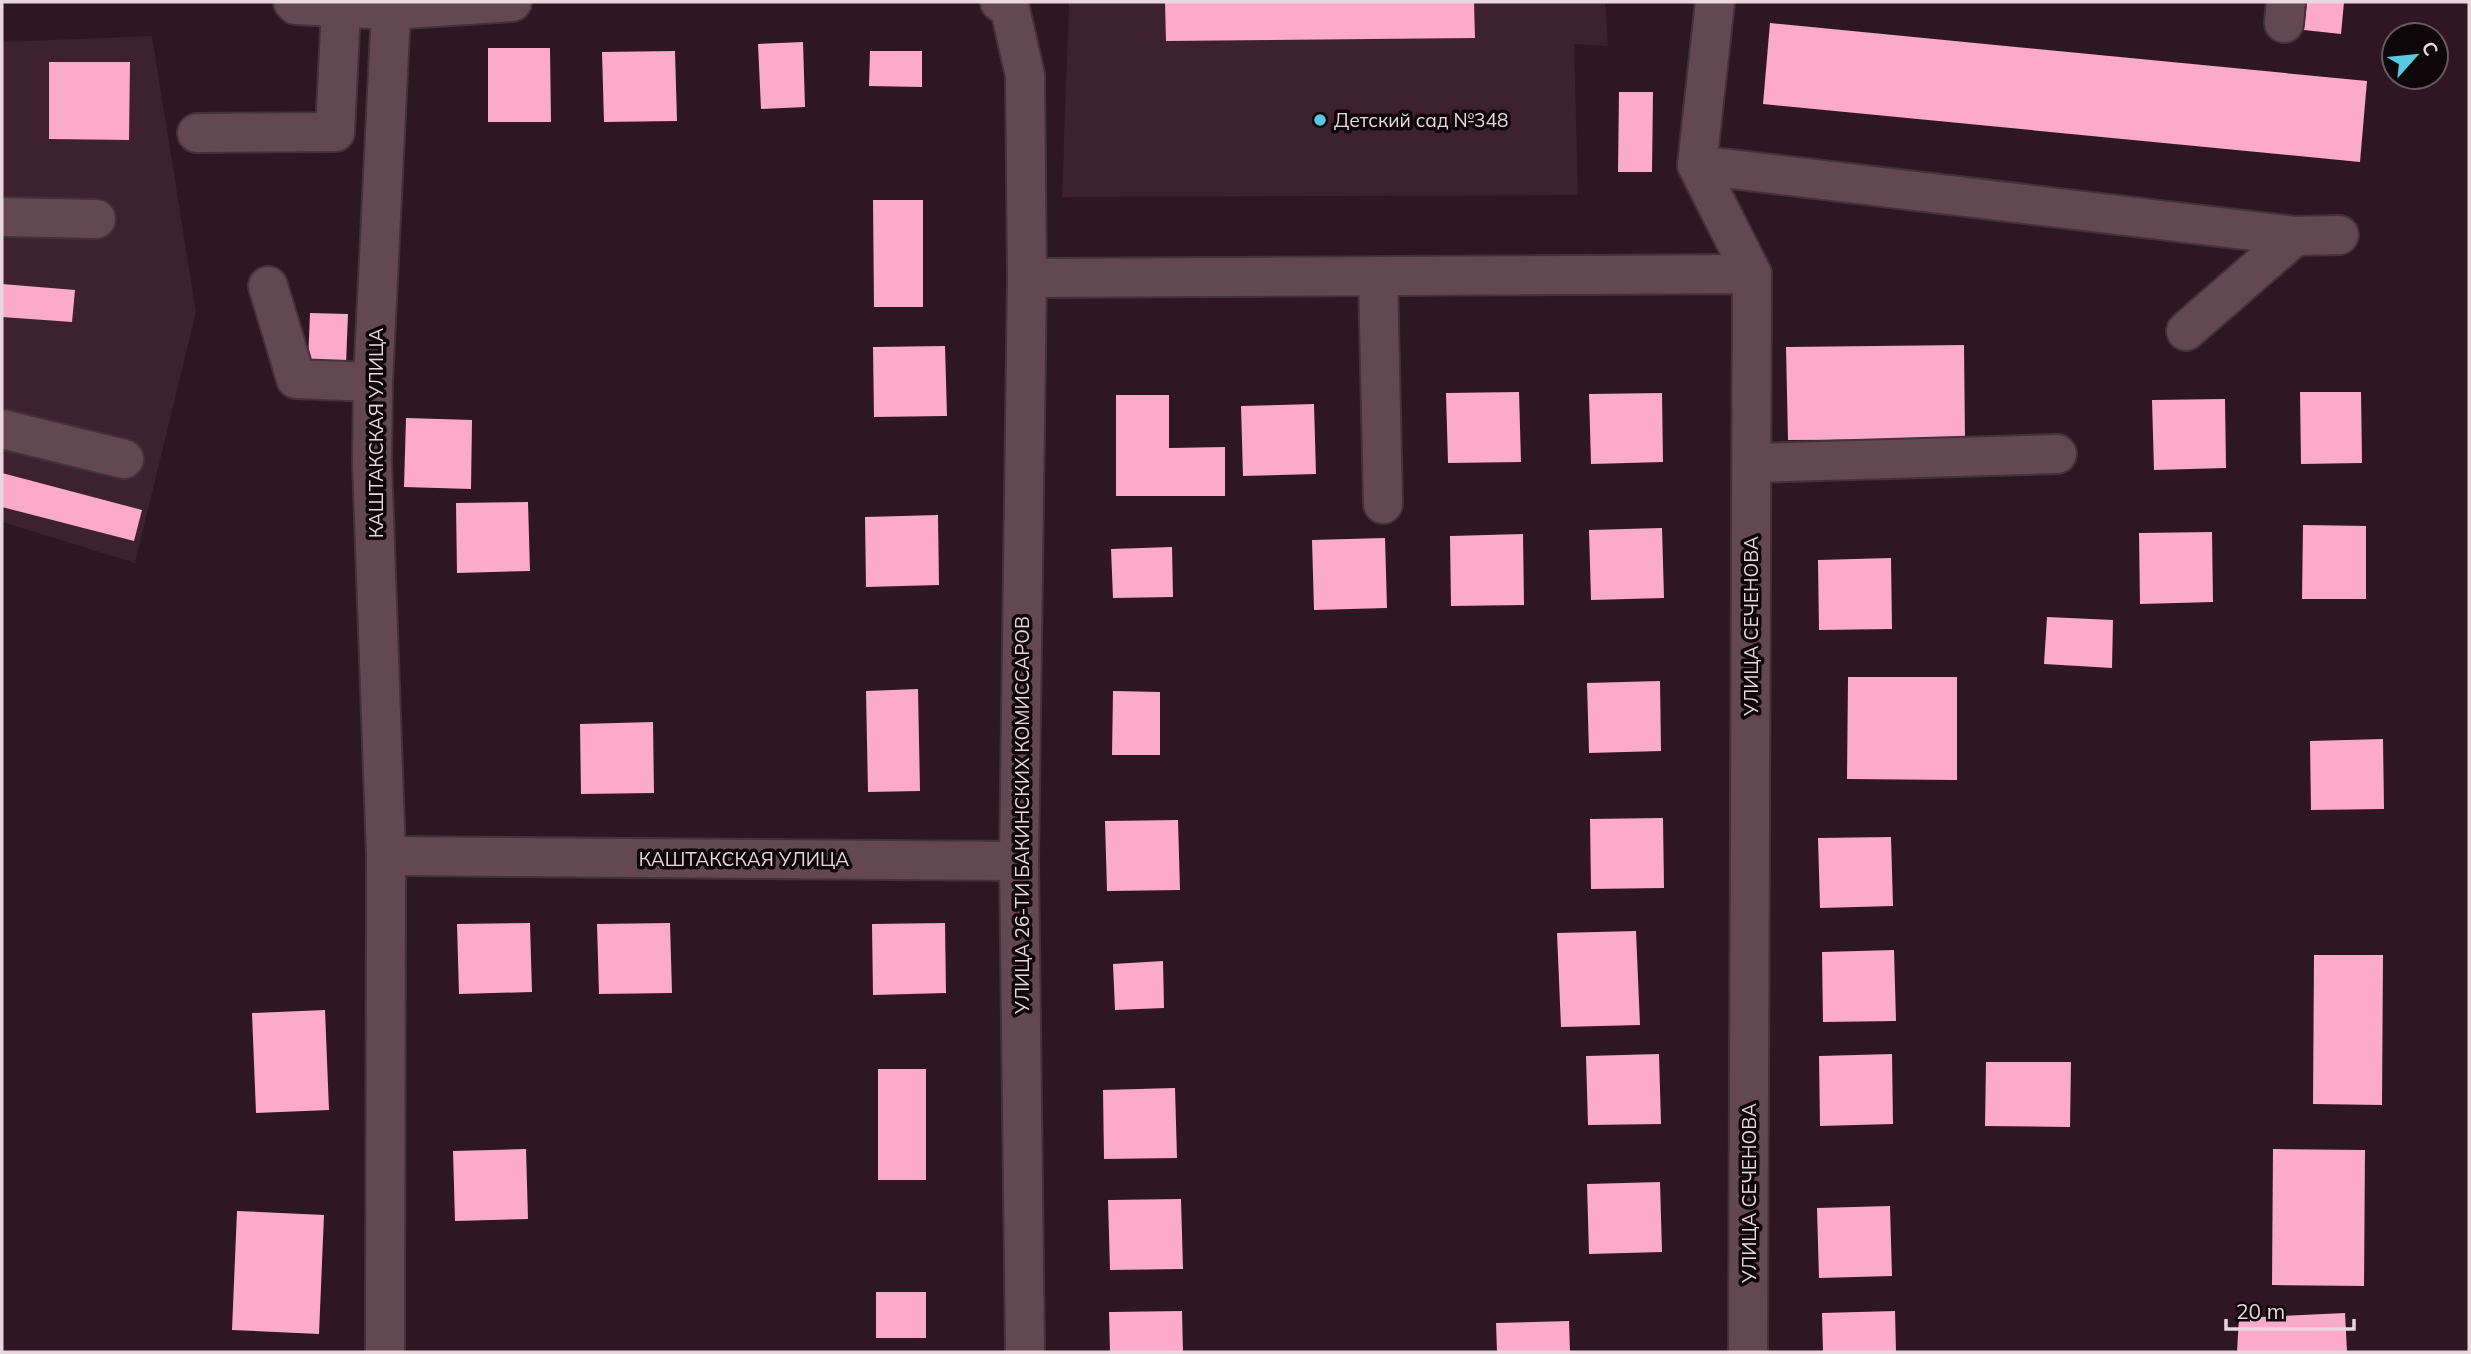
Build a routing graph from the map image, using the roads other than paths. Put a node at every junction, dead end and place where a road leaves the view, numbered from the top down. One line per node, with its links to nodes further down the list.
1 (293, 2): 5 (street)
2 (512, 2): 6 (street)
3 (1000, 2): 15 (street, УЛИЦА 26-ТИ БАКИНСКИХ КОМИССАРОВ)
4 (1715, 2): 8 (street)
5 (341, 8): 6 (street); 7 (street)
6 (391, 10): 18 (street, КАШТАКСКАЯ УЛИЦА)
7 (197, 133)
8 (1697, 166): 12 (street); 13 (street)
9 (2, 217): 10 (street)
10 (96, 219)
11 (2339, 235): 12 (street)
12 (2295, 236): 17 (street)
13 (1752, 274): 14 (street); 22 (street, УЛИЦА СЕЧЕНОВА)
14 (1378, 276): 15 (street); 23 (street)
15 (1027, 278): 25 (street, УЛИЦА 26-ТИ БАКИНСКИХ КОМИССАРОВ)
16 (268, 286): 18 (street)
17 (2186, 331)
18 (373, 382): 24 (street, КАШТАКСКАЯ УЛИЦА)
19 (2, 429): 21 (street)
20 (2057, 454): 22 (street)
21 (124, 459)
22 (1752, 463): 28 (street, УЛИЦА СЕЧЕНОВА)
23 (1383, 504)
24 (386, 856): 25 (street, КАШТАКСКАЯ УЛИЦА); 26 (street, КАШТАКСКАЯ УЛИЦА)
25 (1019, 860): 27 (street, УЛИЦА 26-ТИ БАКИНСКИХ КОМИССАРОВ)
26 (385, 1352)
27 (1025, 1352)
28 (1748, 1352)

